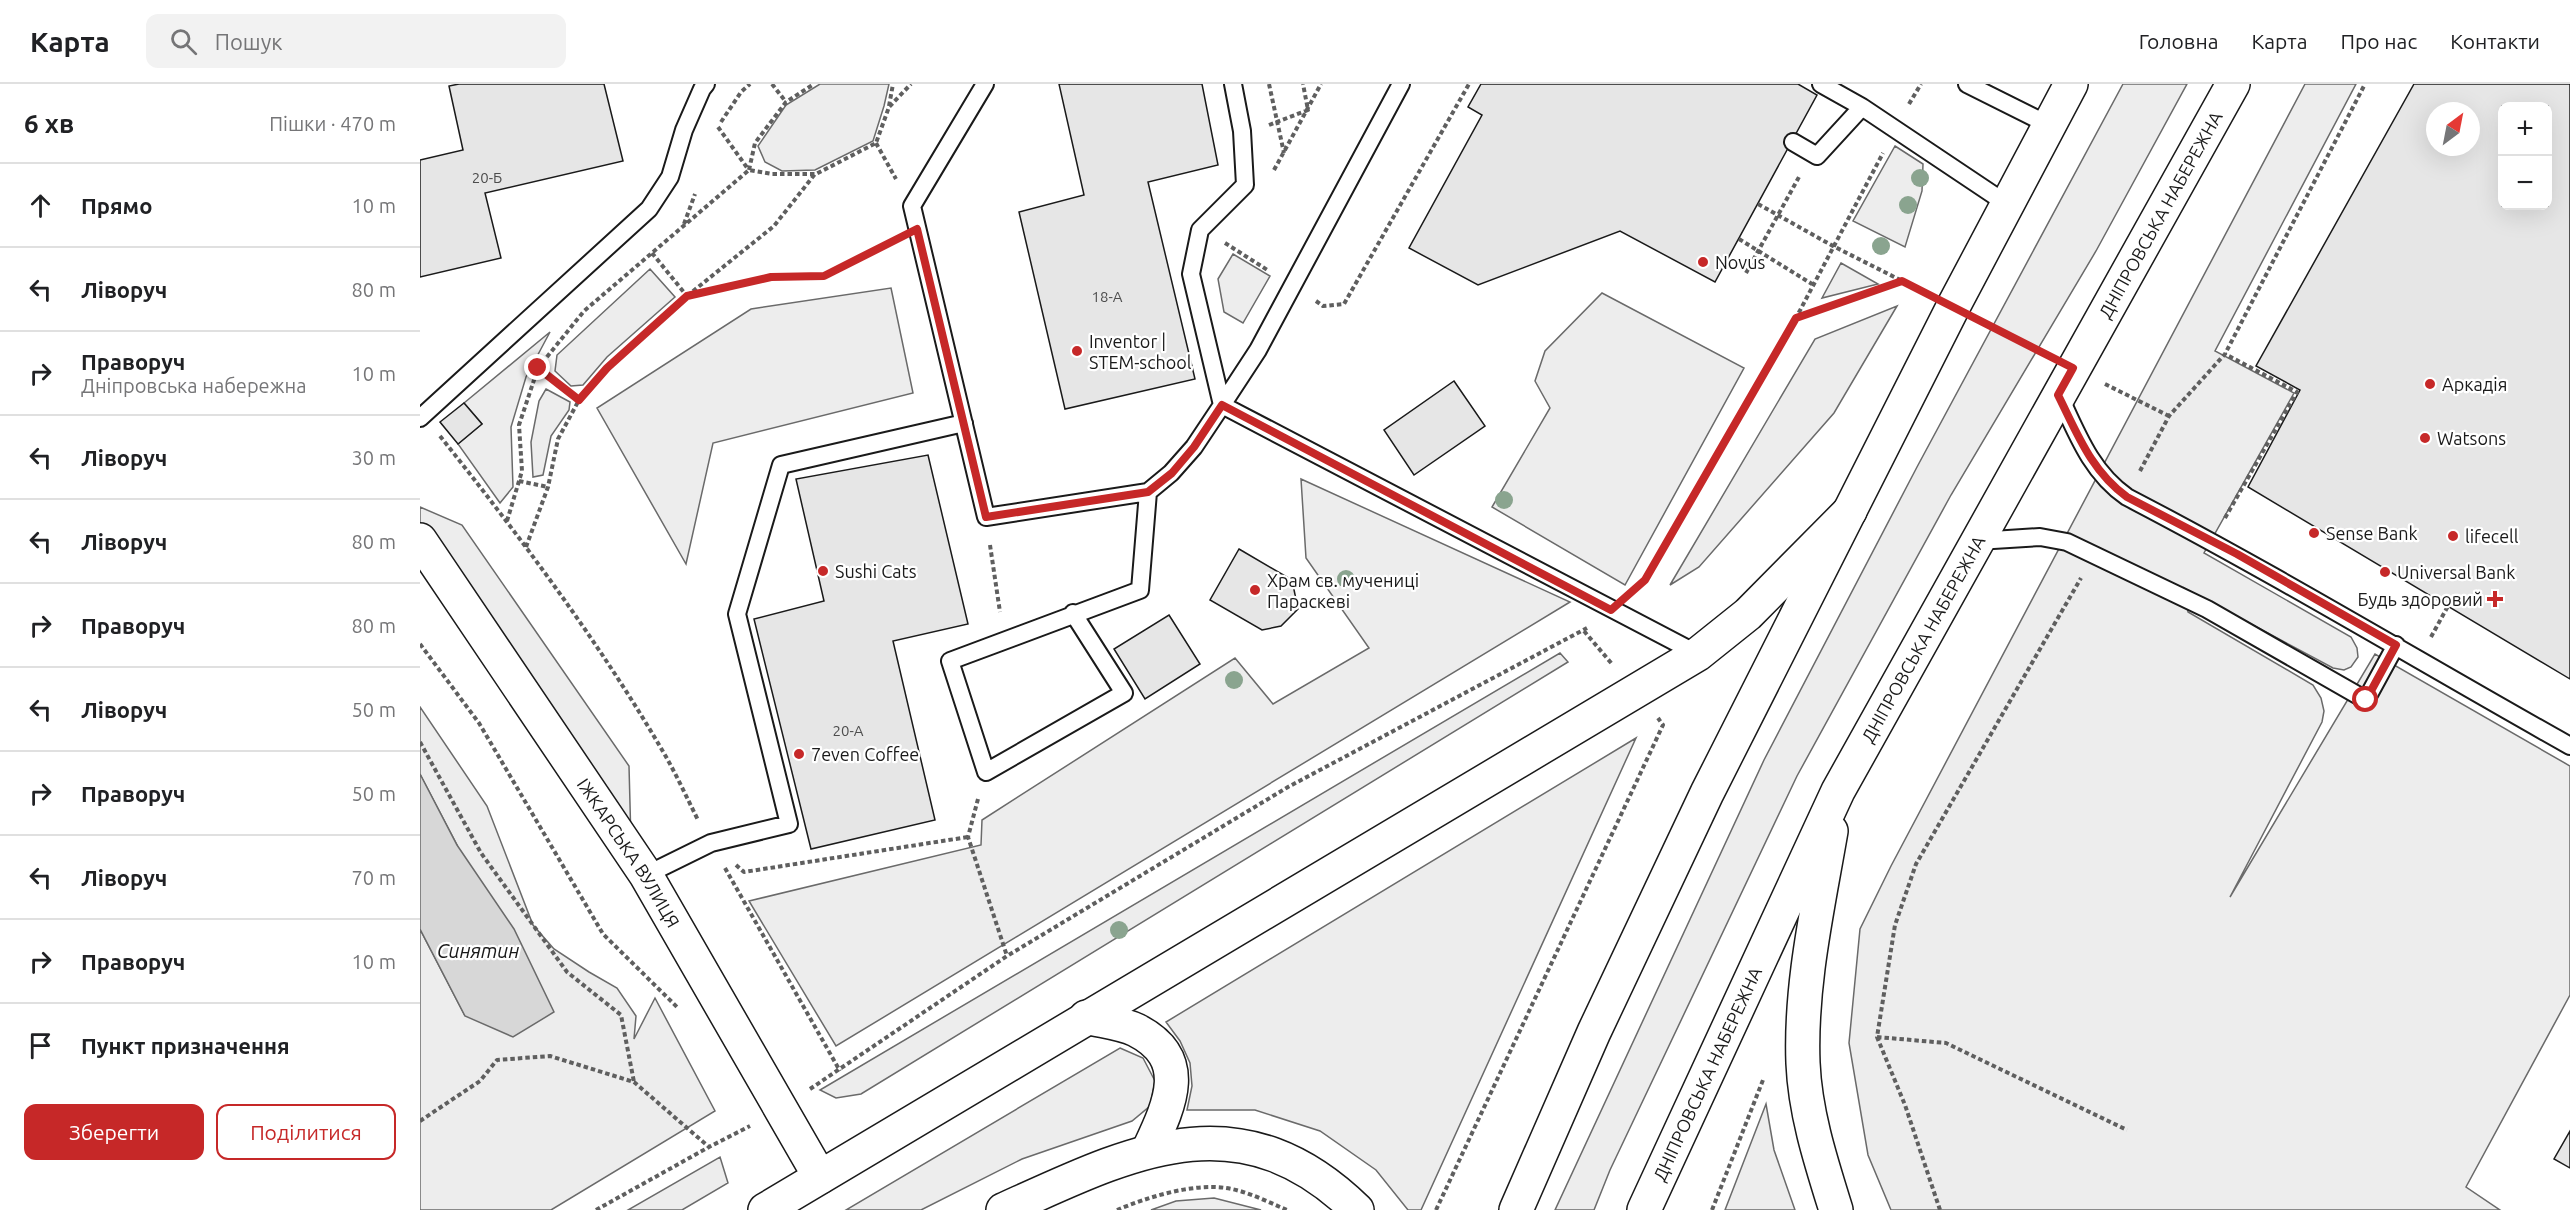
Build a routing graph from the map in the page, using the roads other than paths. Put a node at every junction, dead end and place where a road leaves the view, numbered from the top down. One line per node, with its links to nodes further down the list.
1 (706, 84): 15 (lane)
2 (985, 84): 16 (lane)
3 (1233, 84): 14 (lane)
4 (1401, 84): 14 (lane)
5 (1821, 84): 9 (lane)
6 (1967, 84): 10 (lane)
7 (2071, 84): 10 (main road)
8 (2233, 84): 13 (main road, ДНІПРОВСЬКА НАБЕРЕЖНА)
9 (1862, 107): 11 (lane); 12 (lane)
10 (2049, 125): 12 (main road)
11 (1792, 142)
12 (2007, 204): 18 (main road)
13 (2066, 381): 20 (main road, ДНІПРОВСЬКА НАБЕРЕЖНА); 22 (lane)
14 (1222, 405): 17 (lane); 23 (lane)
15 (421, 416)
16 (964, 423): 17 (lane); 26 (lane)
17 (1148, 492): 21 (lane)
18 (1850, 511): 23 (main road); 33 (main road)
19 (420, 540): 26 (main road, ІЖКАРСЬКА ВУЛИЦЯ)
20 (1977, 541): 22 (lane); 25 (main road, ДНІПРОВСЬКА НАБЕРЕЖНА)
21 (1073, 613): 21 (lane)
22 (2396, 645): 24 (lane)
23 (1698, 654): 27 (main road)
24 (2570, 746)
25 (1838, 791): 34 (main road, ДНІПРОВСЬКА НАБЕРЕЖНА); 35 (main road)
26 (646, 875): 29 (main road, ІЖКАРСЬКА ВУЛИЦЯ)
27 (1086, 1017): 28 (main road); 29 (main road)
28 (1148, 1151): 31 (main road); 32 (main road)
29 (820, 1177): 30 (main road)
30 (765, 1210)
31 (1003, 1210)
32 (1357, 1210)
33 (1516, 1210)
34 (1644, 1210)
35 (1836, 1210)

